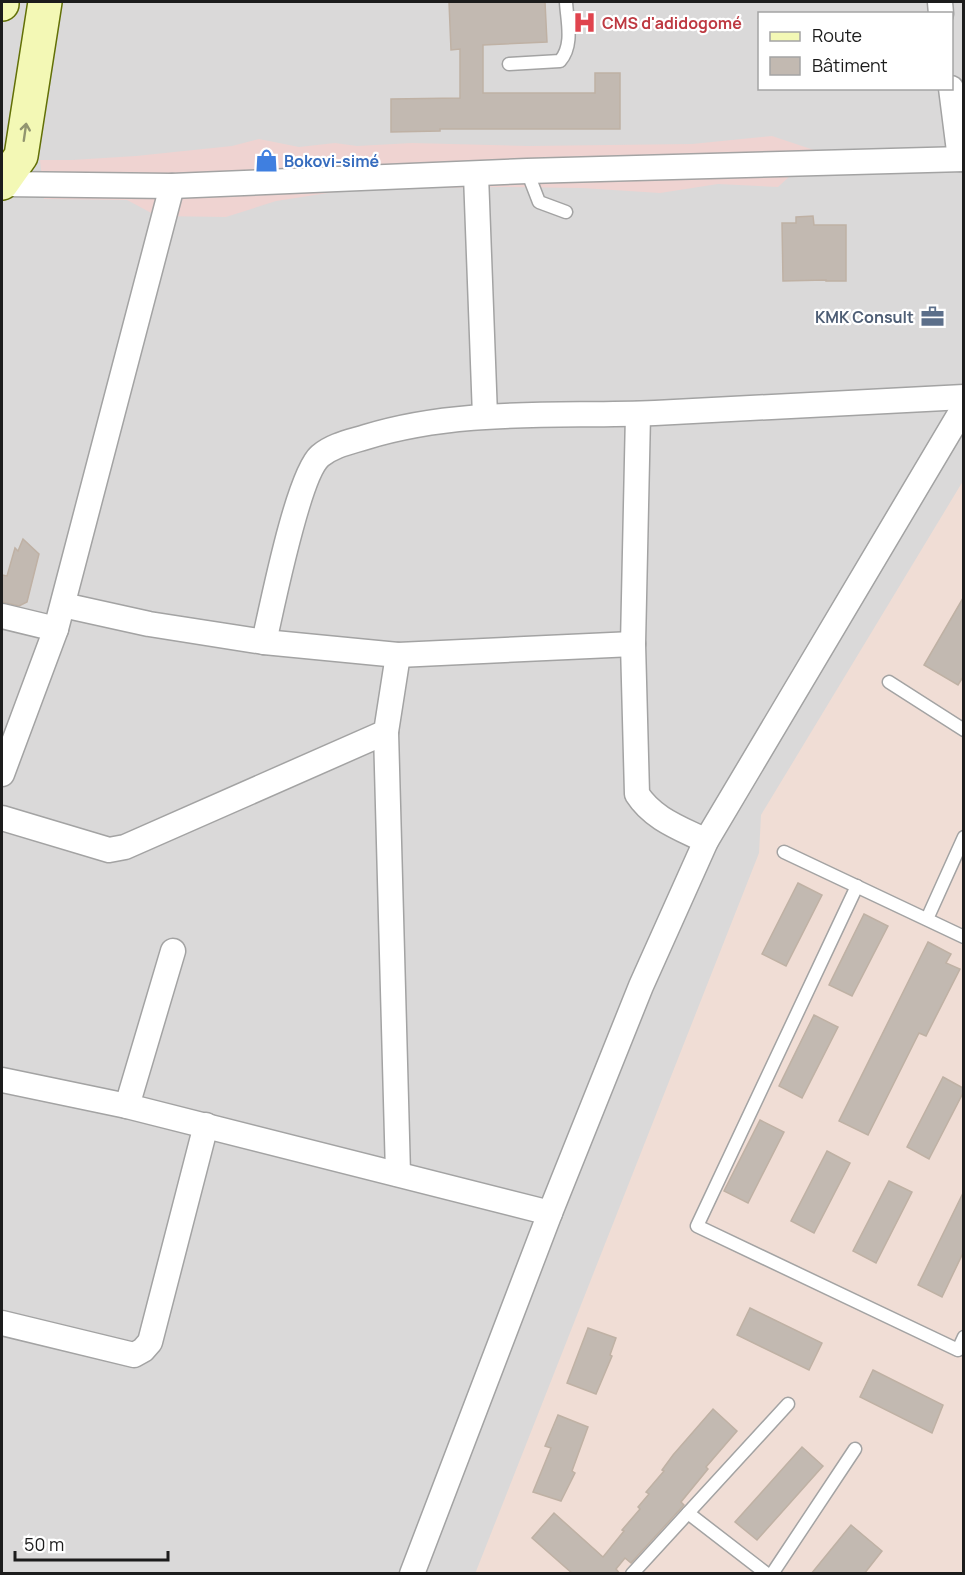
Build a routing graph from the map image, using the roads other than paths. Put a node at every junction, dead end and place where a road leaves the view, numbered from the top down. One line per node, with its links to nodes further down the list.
1 (45, 2): 8 (street, one-way to 1)
2 (566, 2): 3 (lane)
3 (508, 64)
4 (951, 90): 5 (street)
5 (962, 159): 6 (street)
6 (527, 171): 7 (street); 10 (lane)
7 (476, 175): 9 (street); 14 (street)
8 (2, 183): 9 (street)
9 (172, 186): 15 (street)
10 (566, 212)
11 (963, 397): 13 (street)
12 (963, 407): 27 (street)
13 (638, 414): 14 (street); 19 (street)
14 (485, 416): 18 (street)
15 (63, 605): 17 (street); 18 (street)
16 (2, 616): 17 (street)
17 (56, 629): 24 (street)
18 (264, 642): 20 (street)
19 (633, 644): 20 (street); 27 (street)
20 (398, 655): 23 (street)
21 (890, 682): 22 (lane)
22 (963, 730)
23 (386, 732): 25 (street); 36 (street)
24 (2, 774)
25 (2, 818)
26 (963, 837): 30 (lane)
27 (706, 841): 37 (street)
28 (784, 852): 29 (lane)
29 (857, 886): 30 (lane); 40 (lane)
30 (927, 919): 31 (lane)
31 (963, 936)
32 (173, 951): 34 (street)
33 (2, 1080): 34 (street)
34 (127, 1106): 35 (street)
35 (206, 1125): 36 (street); 38 (street)
36 (398, 1174): 37 (street)
37 (550, 1213): 44 (street)
38 (2, 1323)
39 (963, 1337): 40 (lane)
40 (961, 1353)
41 (788, 1404): 43 (lane)
42 (855, 1449): 47 (lane)
43 (688, 1513): 45 (lane); 46 (lane)
44 (412, 1574)
45 (632, 1574)
46 (767, 1574)
47 (772, 1574)

